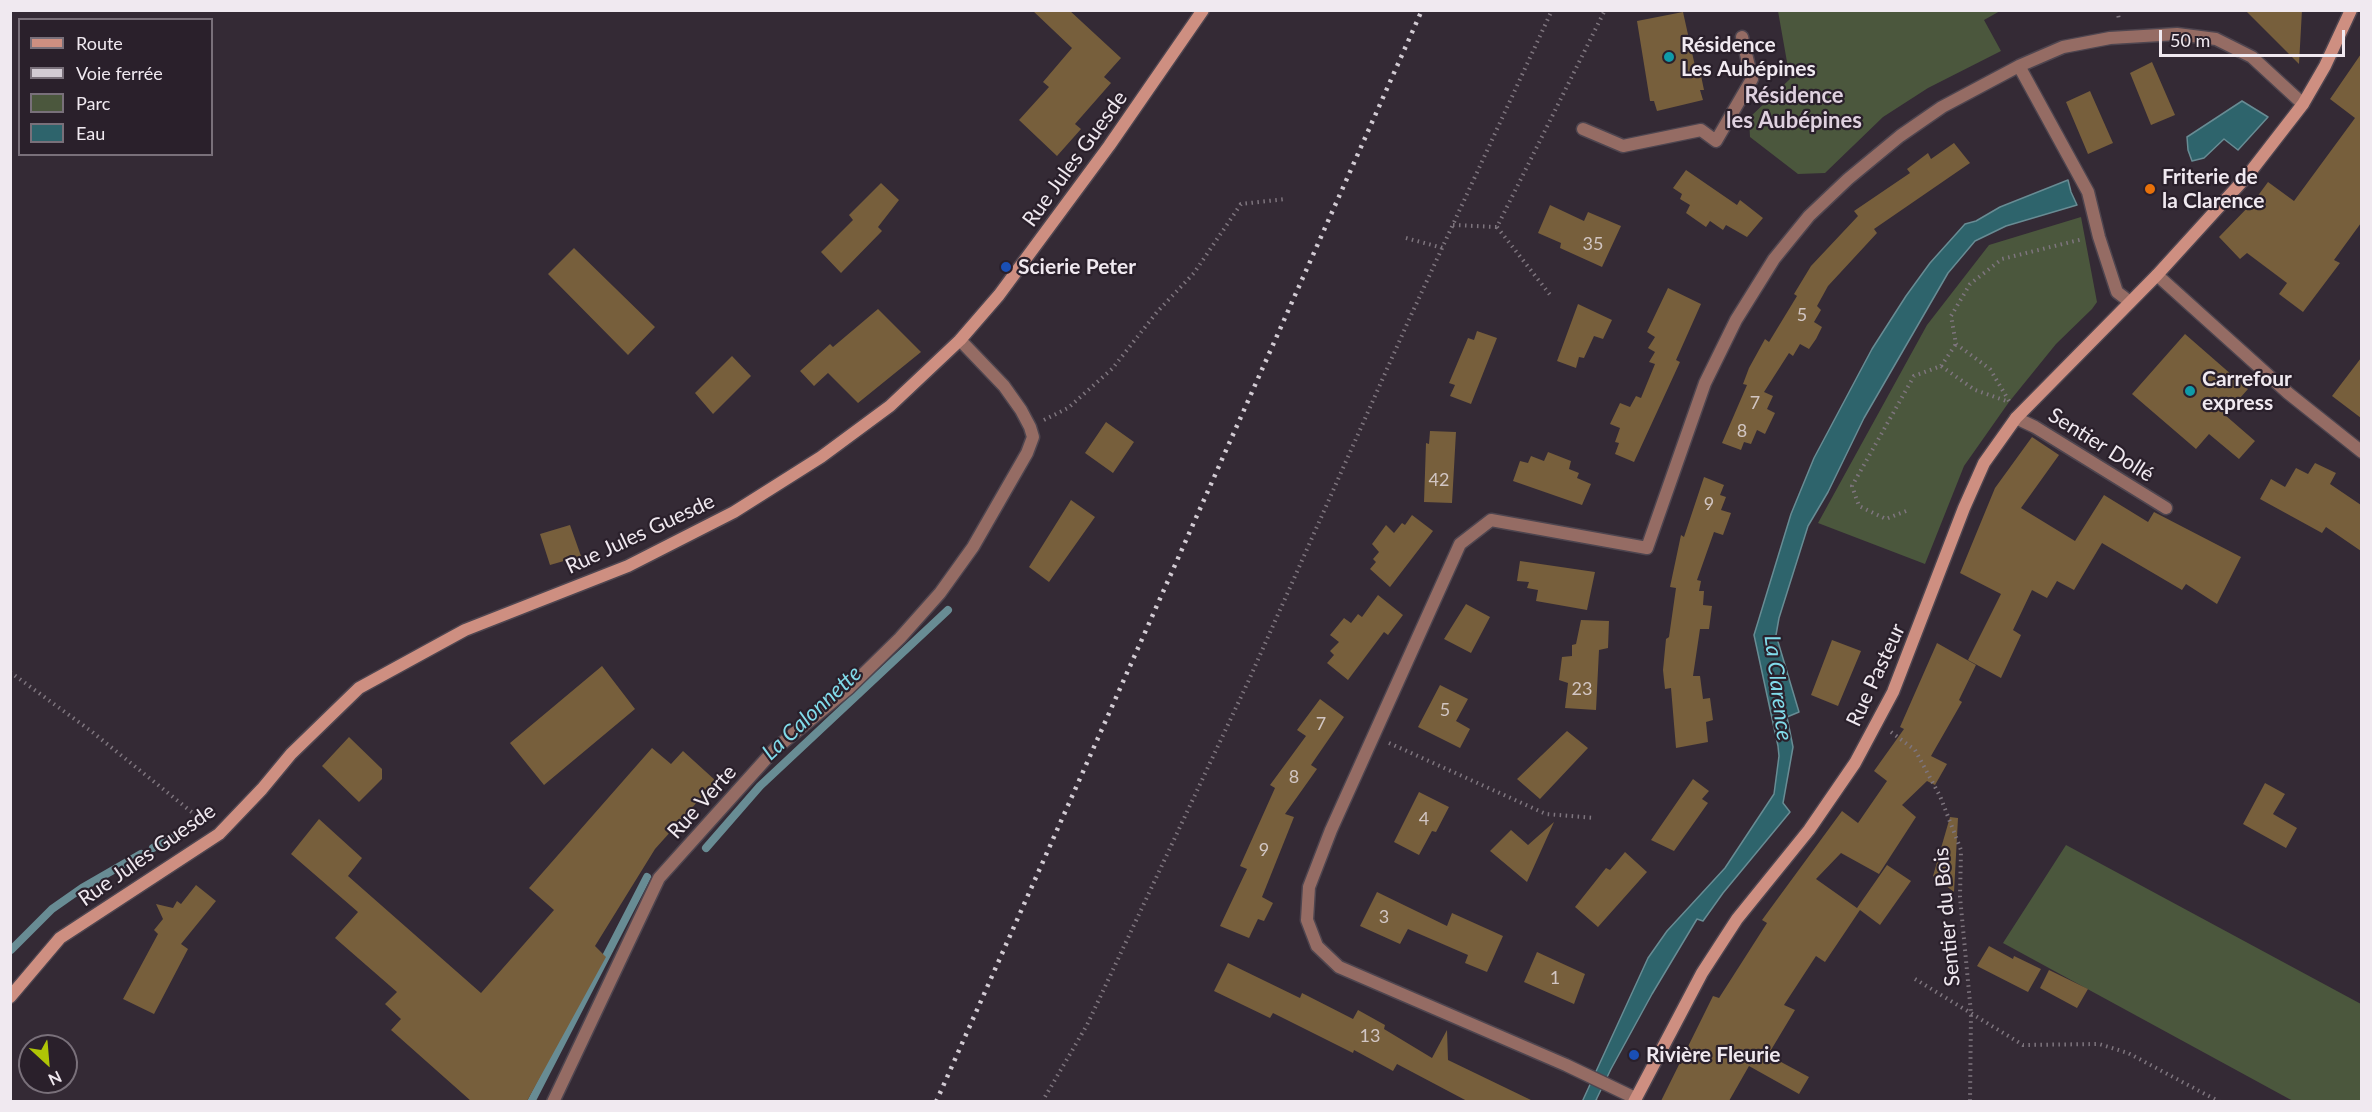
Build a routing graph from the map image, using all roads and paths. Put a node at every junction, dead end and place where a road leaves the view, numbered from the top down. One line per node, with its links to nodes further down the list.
1 (1203, 10): 18 (street, Rue Jules Guesde)
2 (1552, 10): 10 (path)
3 (1605, 10): 11 (path)
4 (2351, 10): 7 (street, Rue Pasteur)
5 (1742, 37): 8 (street)
6 (2019, 66): 7 (street); 12 (street); 28 (street)
7 (2303, 104): 15 (street, Rue Pasteur)
8 (1583, 129)
9 (1286, 199): 22 (path)
10 (1453, 225): 11 (path); 14 (path)
11 (1497, 226): 16 (path)
12 (2099, 237): 17 (street); 19 (path)
13 (1407, 238): 14 (path)
14 (1443, 248): 36 (path)
15 (2157, 275): 17 (street, Rue Pasteur); 23 (street)
16 (1551, 296)
17 (2130, 302): 21 (street, Rue Pasteur)
18 (960, 340): 22 (street); 30 (street, Rue Jules Guesde)
19 (1956, 344): 20 (path); 20 (path)
20 (1941, 366): 25 (path)
21 (2016, 418): 24 (street, Sentier Dollé); 27 (street, Rue Pasteur)
22 (1030, 427): 35 (street, Rue Verte)
23 (2361, 452)
24 (2166, 508)
25 (1906, 511)
26 (10, 672): 30 (path)
27 (1877, 722): 33 (path, Sentier du Bois); 34 (street, Rue Pasteur)
28 (1374, 736): 29 (path); 34 (street)
29 (1595, 818)
30 (219, 834): 32 (street, Rue Jules Guesde)
31 (1915, 979): 33 (path)
32 (10, 997)
33 (1971, 1012): 37 (path, Sentier du Bois); 38 (path)
34 (1634, 1100)
35 (553, 1101)
36 (1042, 1101)
37 (1970, 1101)
38 (2220, 1101)

